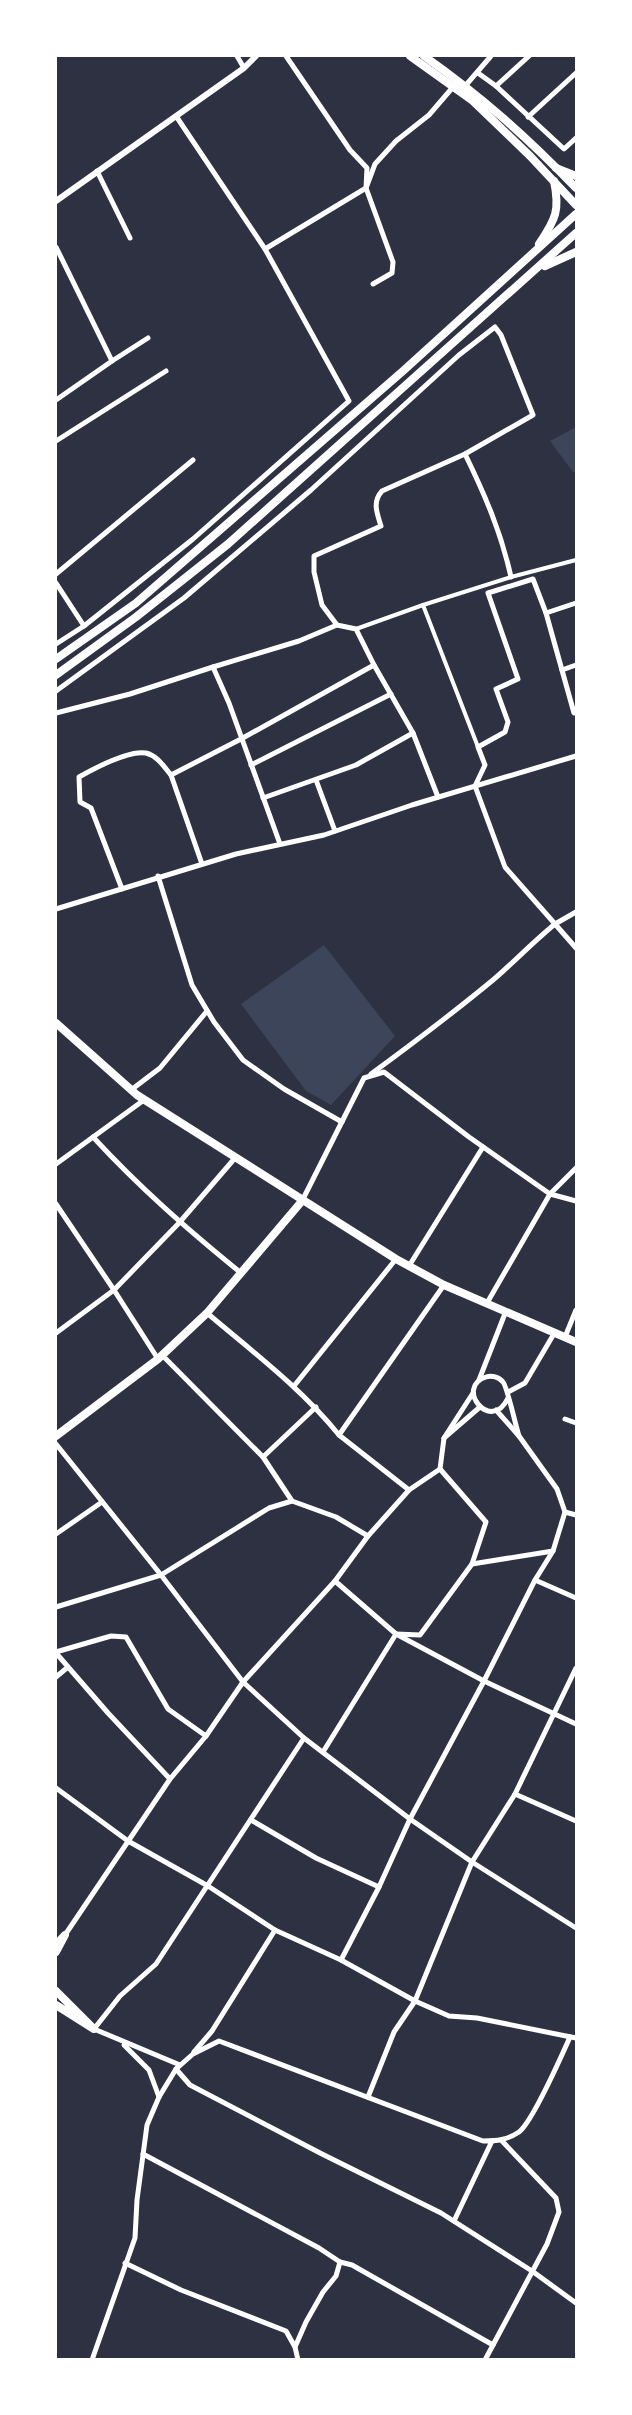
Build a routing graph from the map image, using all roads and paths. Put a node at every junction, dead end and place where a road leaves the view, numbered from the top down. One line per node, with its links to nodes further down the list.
1 (237, 56): 8 (street)
2 (256, 56): 8 (street)
3 (286, 56): 21 (street)
4 (410, 56): 13 (main road)
5 (424, 56): 11 (main road)
6 (491, 56): 9 (street)
7 (529, 56): 12 (street)
8 (244, 68): 14 (street)
9 (478, 73): 11 (street); 12 (street)
10 (576, 73): 15 (street)
11 (466, 85): 17 (main road)
12 (496, 86): 15 (street)
13 (453, 87): 20 (main road); 21 (street)
14 (176, 116): 18 (street); 29 (street)
15 (528, 117): 16 (street)
16 (576, 138)
17 (556, 168): 19 (highway); 22 (main road)
18 (97, 171): 23 (street); 27 (street)
19 (576, 176)
20 (554, 181): 24 (main road); 31 (highway)
21 (366, 188): 29 (street); 33 (street)
22 (576, 188)
23 (56, 201)
24 (576, 205)
25 (576, 214): 31 (highway)
26 (576, 233): 32 (highway)
27 (130, 238)
28 (56, 247): 35 (street)
29 (265, 249): 48 (street)
30 (576, 252): 32 (highway)
31 (529, 257): 52 (highway)
32 (536, 270): 57 (highway)
33 (373, 284)
34 (148, 338): 35 (street)
35 (112, 361): 37 (street)
36 (166, 371): 38 (street)
37 (56, 400)
38 (56, 441)
39 (465, 454): 43 (street); 49 (street); 58 (street)
40 (193, 460): 42 (street)
41 (576, 560): 43 (street)
42 (56, 574)
43 (511, 577): 46 (street)
44 (56, 583): 48 (street)
45 (576, 603): 47 (street)
46 (423, 605): 50 (street); 64 (street)
47 (546, 613): 56 (street); 64 (street)
48 (84, 626): 51 (street)
49 (337, 626): 50 (street); 55 (street)
50 (356, 629): 53 (street)
51 (56, 644)
52 (56, 659)
53 (374, 665): 59 (street); 63 (street)
54 (576, 665): 56 (street)
55 (213, 667): 61 (street); 63 (street)
56 (562, 670): 60 (street)
57 (56, 675)
58 (56, 691)
59 (391, 694): 62 (street); 66 (street)
60 (576, 712)
61 (56, 713)
62 (413, 733): 68 (street); 70 (street)
63 (241, 739): 66 (street); 67 (street)
64 (477, 747): 69 (street)
65 (576, 756): 69 (street)
66 (251, 765): 71 (street)
67 (171, 775): 74 (street); 76 (street)
68 (316, 780): 71 (street); 72 (street)
69 (475, 786): 70 (street); 79 (street)
70 (438, 797): 72 (street)
71 (263, 798): 73 (street)
72 (335, 831): 73 (street)
73 (280, 844): 74 (street)
74 (202, 864): 75 (street)
75 (158, 876): 76 (street); 81 (street)
76 (122, 889): 77 (street)
77 (56, 909)
78 (576, 912): 79 (street)
79 (555, 924): 80 (street); 83 (street)
80 (576, 948)
81 (207, 1011): 84 (street); 86 (street)
82 (56, 1023): 84 (main road)
83 (364, 1078): 86 (street); 88 (street)
84 (131, 1090): 85 (main road)
85 (144, 1100): 87 (street); 89 (main road)
86 (342, 1122): 93 (street)
87 (93, 1137): 90 (street); 96 (street)
88 (483, 1147): 92 (street); 98 (street)
89 (235, 1158): 93 (main road); 96 (street)
90 (56, 1164)
91 (576, 1168): 92 (street)
92 (550, 1194): 94 (street); 102 (street)
93 (302, 1201): 97 (main road); 99 (main road)
94 (576, 1202)
95 (56, 1204): 101 (street)
96 (179, 1223): 99 (street); 101 (street)
97 (396, 1259): 98 (main road); 112 (street)
98 (409, 1266): 100 (main road)
99 (241, 1273): 105 (main road)
100 (444, 1285): 102 (main road); 120 (street)
101 (114, 1290): 106 (street); 110 (street)
102 (487, 1303): 104 (main road)
103 (576, 1310): 108 (street)
104 (506, 1311): 107 (main road); 111 (street)
105 (207, 1313): 110 (main road); 112 (street)
106 (56, 1332)
107 (555, 1332): 108 (main road); 114 (street)
108 (565, 1337): 109 (main road)
109 (576, 1342)
110 (160, 1357): 121 (main road); 125 (street)
111 (478, 1382): 113 (street); 114 (street)
112 (294, 1386): 115 (street)
113 (473, 1392): 116 (street); 123 (street)
114 (508, 1395): 117 (street); 122 (street)
115 (316, 1407): 120 (street); 125 (street)
116 (480, 1407): 117 (street); 123 (street)
117 (496, 1410): 122 (street)
118 (565, 1419): 119 (street)
119 (576, 1423)
120 (339, 1435): 127 (street)
121 (56, 1436)
122 (519, 1436): 130 (street)
123 (444, 1438): 126 (street)
124 (56, 1444): 129 (street)
125 (263, 1457): 128 (street)
126 (440, 1469): 127 (street); 135 (street)
127 (409, 1490): 133 (street)
128 (292, 1501): 133 (street); 136 (street)
129 (102, 1502): 132 (street); 136 (street)
130 (565, 1512): 131 (street); 134 (street)
131 (576, 1515)
132 (56, 1534)
133 (368, 1536): 138 (street)
134 (553, 1551): 135 (street); 137 (street)
135 (472, 1564): 141 (street)
136 (161, 1575): 140 (street); 147 (street)
137 (535, 1580): 139 (street); 146 (street)
138 (335, 1581): 141 (street); 147 (street)
139 (576, 1598)
140 (56, 1607)
141 (396, 1634): 146 (street); 152 (street)
142 (56, 1652): 143 (street); 150 (street)
143 (68, 1667): 145 (street); 153 (street)
144 (576, 1668): 148 (street)
145 (56, 1677)
146 (484, 1681): 148 (street); 156 (street)
147 (243, 1682): 150 (street); 151 (street)
148 (555, 1714): 149 (street); 155 (street)
149 (576, 1724)
150 (206, 1736): 153 (street)
151 (304, 1738): 152 (street); 157 (street)
152 (323, 1752): 156 (street)
153 (170, 1779): 159 (street)
154 (56, 1788): 159 (street)
155 (515, 1794): 158 (street); 160 (street)
156 (410, 1819): 160 (street); 162 (street)
157 (251, 1820): 161 (street); 162 (street)
158 (576, 1821)
159 (128, 1841): 161 (street); 165 (street)
160 (472, 1862): 163 (street); 170 (street)
161 (208, 1886): 164 (street); 172 (street)
162 (379, 1887): 168 (street)
163 (576, 1928)
164 (275, 1930): 168 (street); 175 (street)
165 (65, 1935): 166 (main road); 167 (main road)
166 (56, 1945)
167 (56, 1952)
168 (341, 1960): 170 (street)
169 (56, 1991): 172 (main road)
170 (415, 2001): 173 (street); 178 (street)
171 (56, 2005): 172 (main road)
172 (94, 2029): 174 (street)
173 (573, 2037): 180 (street)
174 (121, 2042): 176 (street); 177 (street)
175 (193, 2054): 176 (street); 178 (street)
176 (178, 2067): 177 (street); 182 (street)
177 (159, 2097): 181 (street)
178 (368, 2097): 179 (street)
179 (492, 2141): 180 (street); 182 (street)
180 (502, 2141): 185 (street)
181 (143, 2154): 183 (street); 184 (street)
182 (454, 2221): 185 (street)
183 (340, 2262): 187 (street); 188 (street)
184 (125, 2263): 188 (street); 189 (street)
185 (532, 2271): 186 (street); 187 (street)
186 (576, 2303)
187 (493, 2345): 191 (street)
188 (295, 2347): 190 (street)
189 (92, 2360)
190 (298, 2360)
191 (485, 2360)

